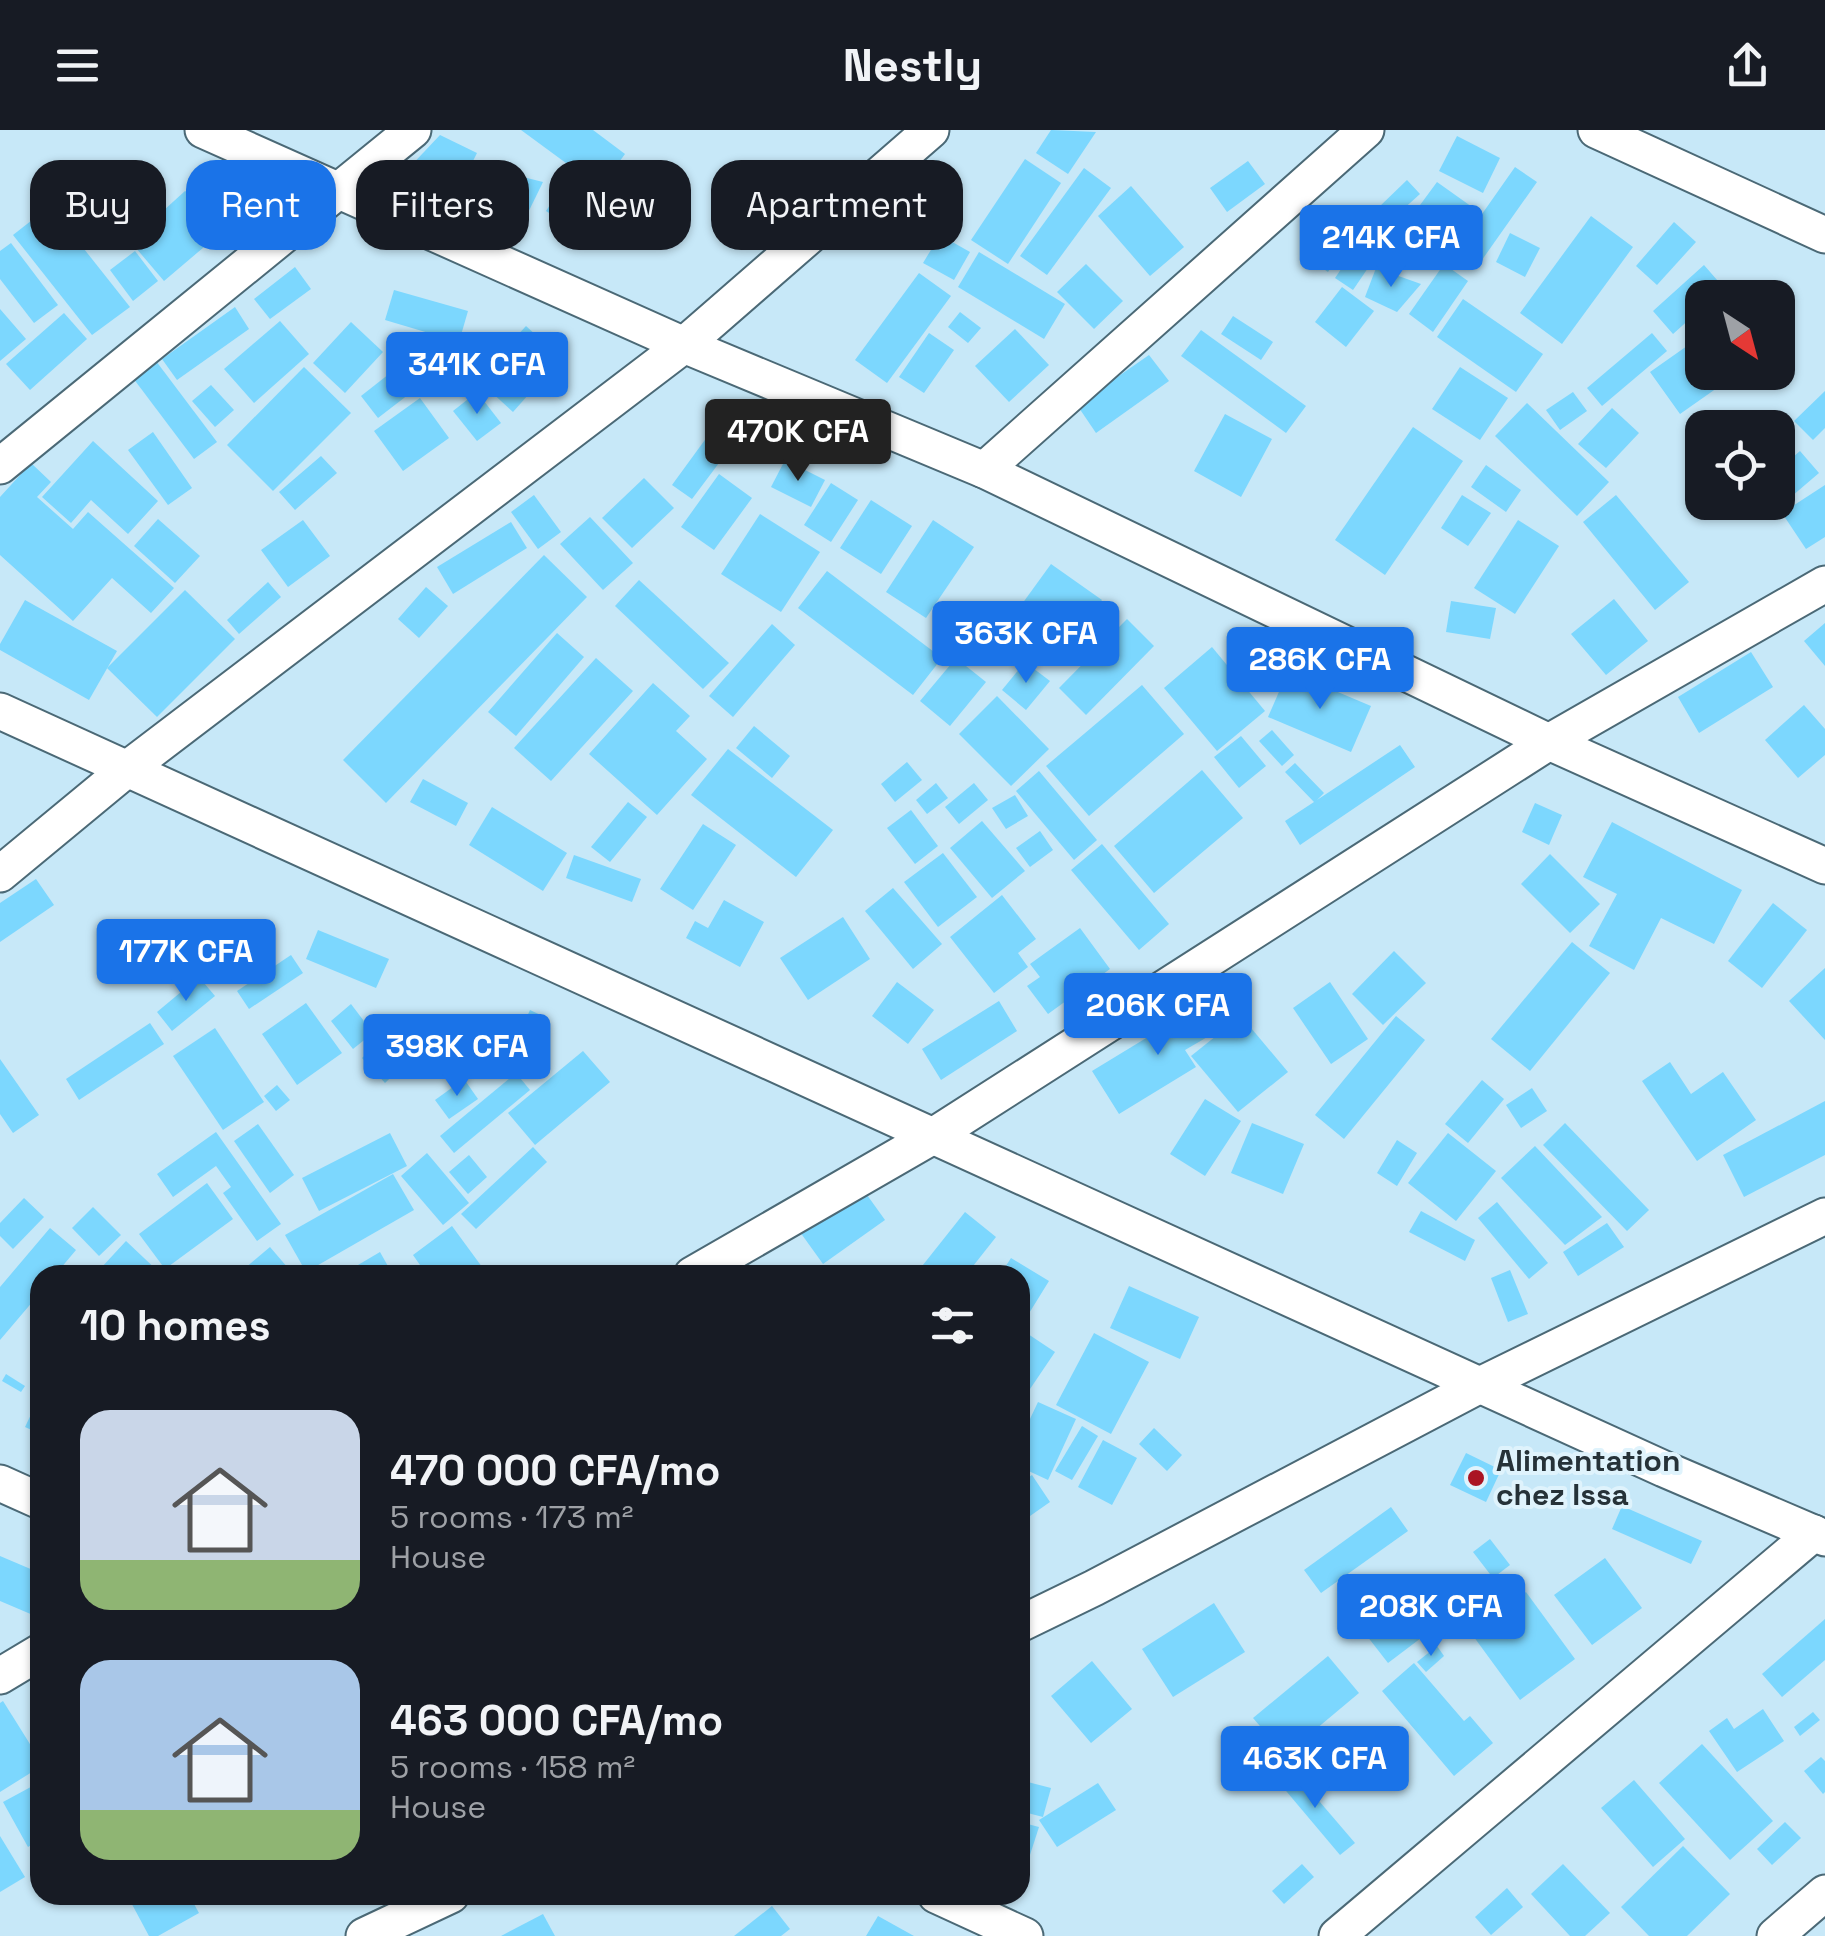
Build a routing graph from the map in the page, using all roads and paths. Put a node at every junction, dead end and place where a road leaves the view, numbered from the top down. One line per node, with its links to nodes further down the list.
1 (203, 130): 6 (street)
2 (413, 130): 6 (street)
3 (932, 130): 8 (street)
4 (1366, 130): 10 (street)
5 (1596, 130): 7 (street)
6 (341, 190): 8 (street); 9 (street)
7 (1825, 236)
8 (684, 345): 10 (street); 14 (street)
9 (0, 466)
10 (984, 470): 13 (street)
11 (1825, 584): 13 (street)
12 (0, 711): 14 (street)
13 (1549, 742): 15 (street); 17 (street)
14 (127, 769): 16 (street); 17 (street)
15 (1825, 866)
16 (0, 874)
17 (933, 1136): 19 (street); 20 (street)
18 (1825, 1216): 20 (street)
19 (709, 1265)
20 (1480, 1385): 23 (street); 24 (street)
21 (0, 1483): 22 (street)
22 (30, 1496)
23 (1820, 1536): 32 (street)
24 (1030, 1619)
25 (30, 1658): 26 (street)
26 (0, 1676)
27 (1825, 1893): 33 (street)
28 (431, 1905): 30 (street)
29 (958, 1905): 31 (street)
30 (364, 1936)
31 (1025, 1936)
32 (1337, 1936)
33 (1775, 1936)

